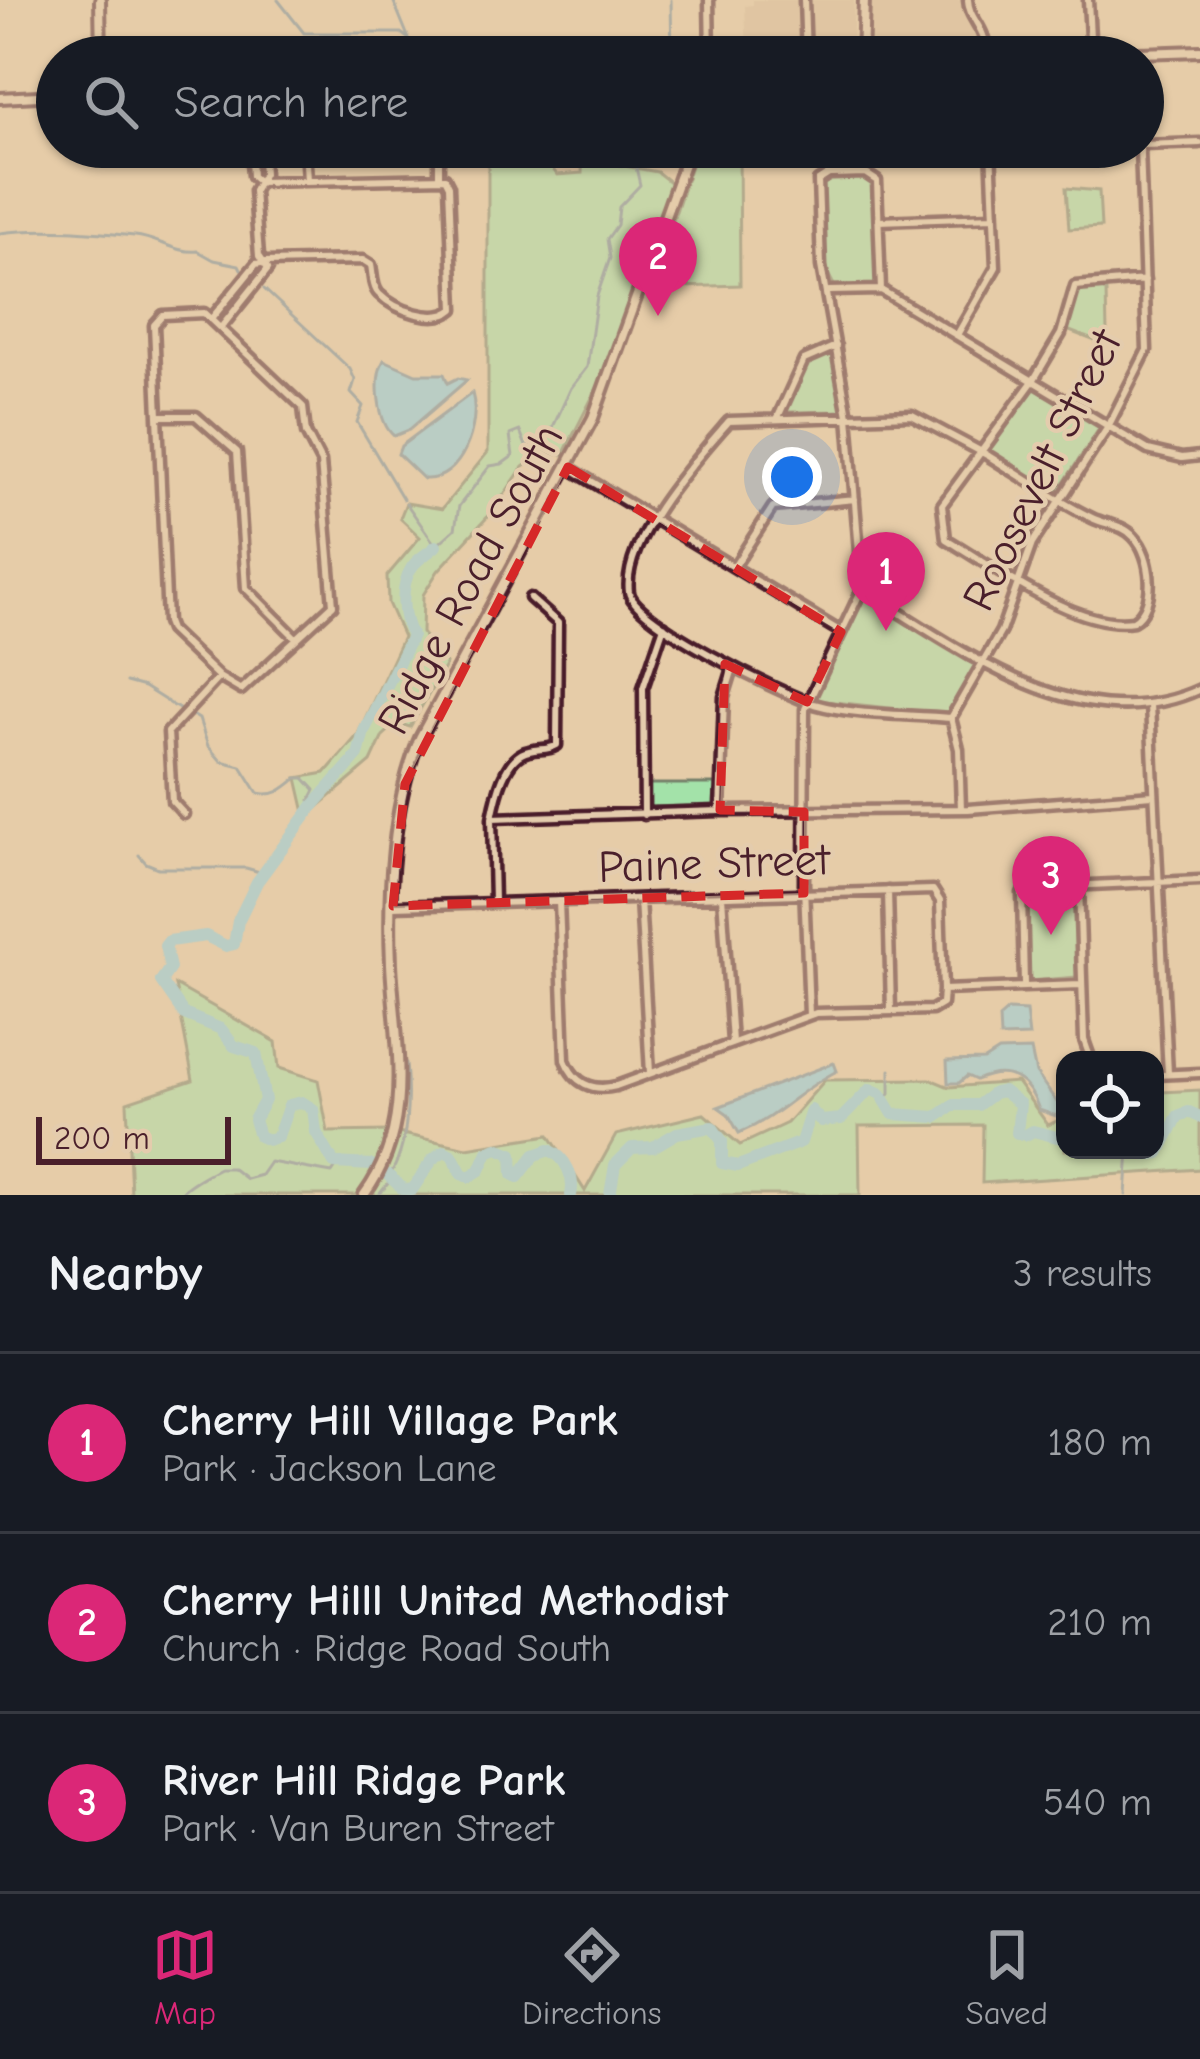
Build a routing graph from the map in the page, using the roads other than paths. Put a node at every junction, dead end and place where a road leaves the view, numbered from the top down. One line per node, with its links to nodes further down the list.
1 (100, 0): 7 (main road)
2 (709, 0): 8 (street)
3 (804, 0): 9 (street)
4 (863, 0): 10 (main road)
5 (968, 0): 11 (street)
6 (1088, 0): 12 (street)
7 (101, 36)
8 (710, 36)
9 (805, 36)
10 (862, 36)
11 (986, 36)
12 (1090, 36)
13 (1200, 51): 14 (main road)
14 (1164, 53)
15 (36, 96): 16 (main road)
16 (0, 98)
17 (1200, 143): 18 (street)
18 (1164, 145)
19 (251, 168): 30 (street)
20 (264, 168): 30 (street)
21 (306, 168): 29 (street)
22 (440, 168): 28 (street)
23 (683, 168): 48 (main road, Ridge Road South)
24 (830, 168): 27 (street)
25 (992, 168): 31 (street)
26 (1142, 168): 34 (street, Roosevelt Street)
27 (830, 174): 32 (street); 36 (street)
28 (440, 176): 29 (street); 33 (street)
29 (307, 181): 30 (street)
30 (259, 182): 33 (street)
31 (994, 218): 32 (street); 39 (street)
32 (879, 221): 35 (street)
33 (266, 262): 37 (street); 38 (street)
34 (1145, 280): 41 (street); 45 (street, Roosevelt Street)
35 (881, 290): 36 (street); 39 (street)
36 (829, 291): 40 (street)
37 (208, 316): 38 (street); 42 (street)
38 (222, 327): 58 (street)
39 (957, 335): 41 (street)
40 (837, 345): 43 (street); 44 (street)
41 (1033, 381): 45 (street); 46 (street)
42 (158, 416): 58 (street); 61 (street)
43 (848, 416): 44 (street); 46 (street); 49 (street)
44 (778, 417): 51 (street)
45 (1108, 427): 47 (street); 50 (street, Roosevelt Street)
46 (981, 452): 50 (street); 53 (street)
47 (1200, 456)
48 (568, 467): 51 (street); 82 (main road, Ridge Road South)
49 (855, 499): 52 (street); 54 (street)
50 (1060, 499): 53 (street, Roosevelt Street); 53 (street)
51 (655, 520): 52 (street); 56 (street)
52 (734, 567): 57 (street)
53 (1018, 582): 59 (street, Roosevelt Street)
54 (862, 590): 57 (street); 59 (street)
55 (530, 598): 72 (street)
56 (664, 626): 60 (street); 71 (street)
57 (842, 632): 63 (street)
58 (296, 638): 61 (street)
59 (984, 663): 64 (street); 65 (street, Roosevelt Street)
60 (733, 668): 63 (street); 68 (street)
61 (219, 677): 70 (street)
62 (1200, 689): 64 (street)
63 (807, 702): 65 (street); 69 (street)
64 (1150, 705): 66 (street)
65 (951, 718): 67 (street)
66 (1153, 795): 67 (street); 74 (street)
67 (962, 809): 69 (street)
68 (720, 811): 69 (street); 71 (street)
69 (804, 812): 77 (street)
70 (184, 814)
71 (644, 814): 72 (street)
72 (492, 818): 81 (street)
73 (1200, 880): 74 (street)
74 (1160, 882): 75 (street); 93 (street)
75 (1078, 885): 83 (street); 84 (street)
76 (888, 891): 77 (street, Paine Street); 85 (street, Paine Street); 86 (street)
77 (804, 893): 78 (street, Paine Street); 87 (street)
78 (722, 896): 79 (street, Paine Street); 88 (street)
79 (640, 898): 80 (street, Paine Street); 90 (street)
80 (559, 901): 81 (street, Paine Street); 90 (street)
81 (494, 902): 82 (street, Paine Street)
82 (393, 906): 94 (main road, Ridge Road South)
83 (1081, 985): 84 (street); 89 (street)
84 (1024, 986): 85 (street)
85 (943, 990): 86 (street)
86 (891, 1011): 87 (street)
87 (809, 1015): 88 (street)
88 (732, 1043): 90 (street)
89 (1087, 1051)
90 (650, 1073)
91 (1200, 1073): 93 (street)
92 (1164, 1075): 93 (street)
93 (1168, 1075)
94 (364, 1195)

